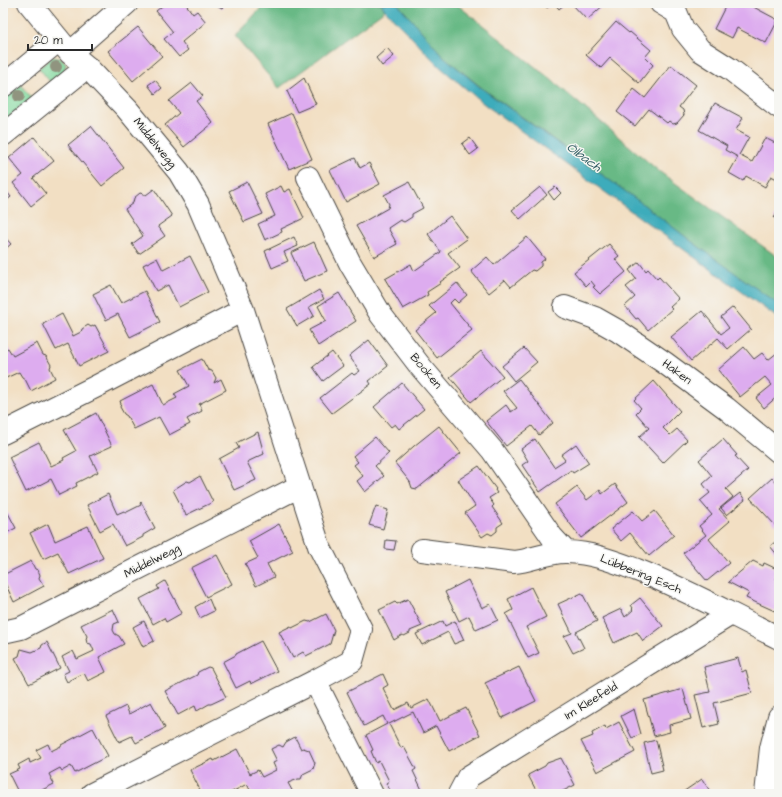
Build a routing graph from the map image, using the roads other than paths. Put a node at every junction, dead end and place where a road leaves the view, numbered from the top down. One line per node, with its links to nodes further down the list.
1 (29, 3): 4 (street, Middelwegg)
2 (127, 3): 4 (street)
3 (673, 6): 7 (street)
4 (64, 47): 5 (street, Middelwegg); 6 (street)
5 (86, 67): 8 (street); 11 (street, Middelwegg)
6 (3, 86)
7 (779, 107)
8 (3, 135)
9 (308, 177): 16 (street, Booken)
10 (565, 307): 13 (street, Haken)
11 (243, 310): 12 (street); 14 (street, Middelwegg)
12 (3, 433)
13 (779, 452)
14 (300, 486): 18 (street, Middelwegg); 20 (street, Middelwegg)
15 (422, 550): 16 (street, Lübbering Esch)
16 (565, 551): 17 (street, Lübbering Esch)
17 (731, 614): 19 (street, Lübbering Esch); 24 (street, Im Kleefeld)
18 (3, 632)
19 (779, 638)
20 (315, 681): 22 (street, Middelwegg); 23 (street)
21 (779, 716): 25 (street)
22 (96, 793)
23 (372, 794)
24 (459, 794)
25 (766, 794)

